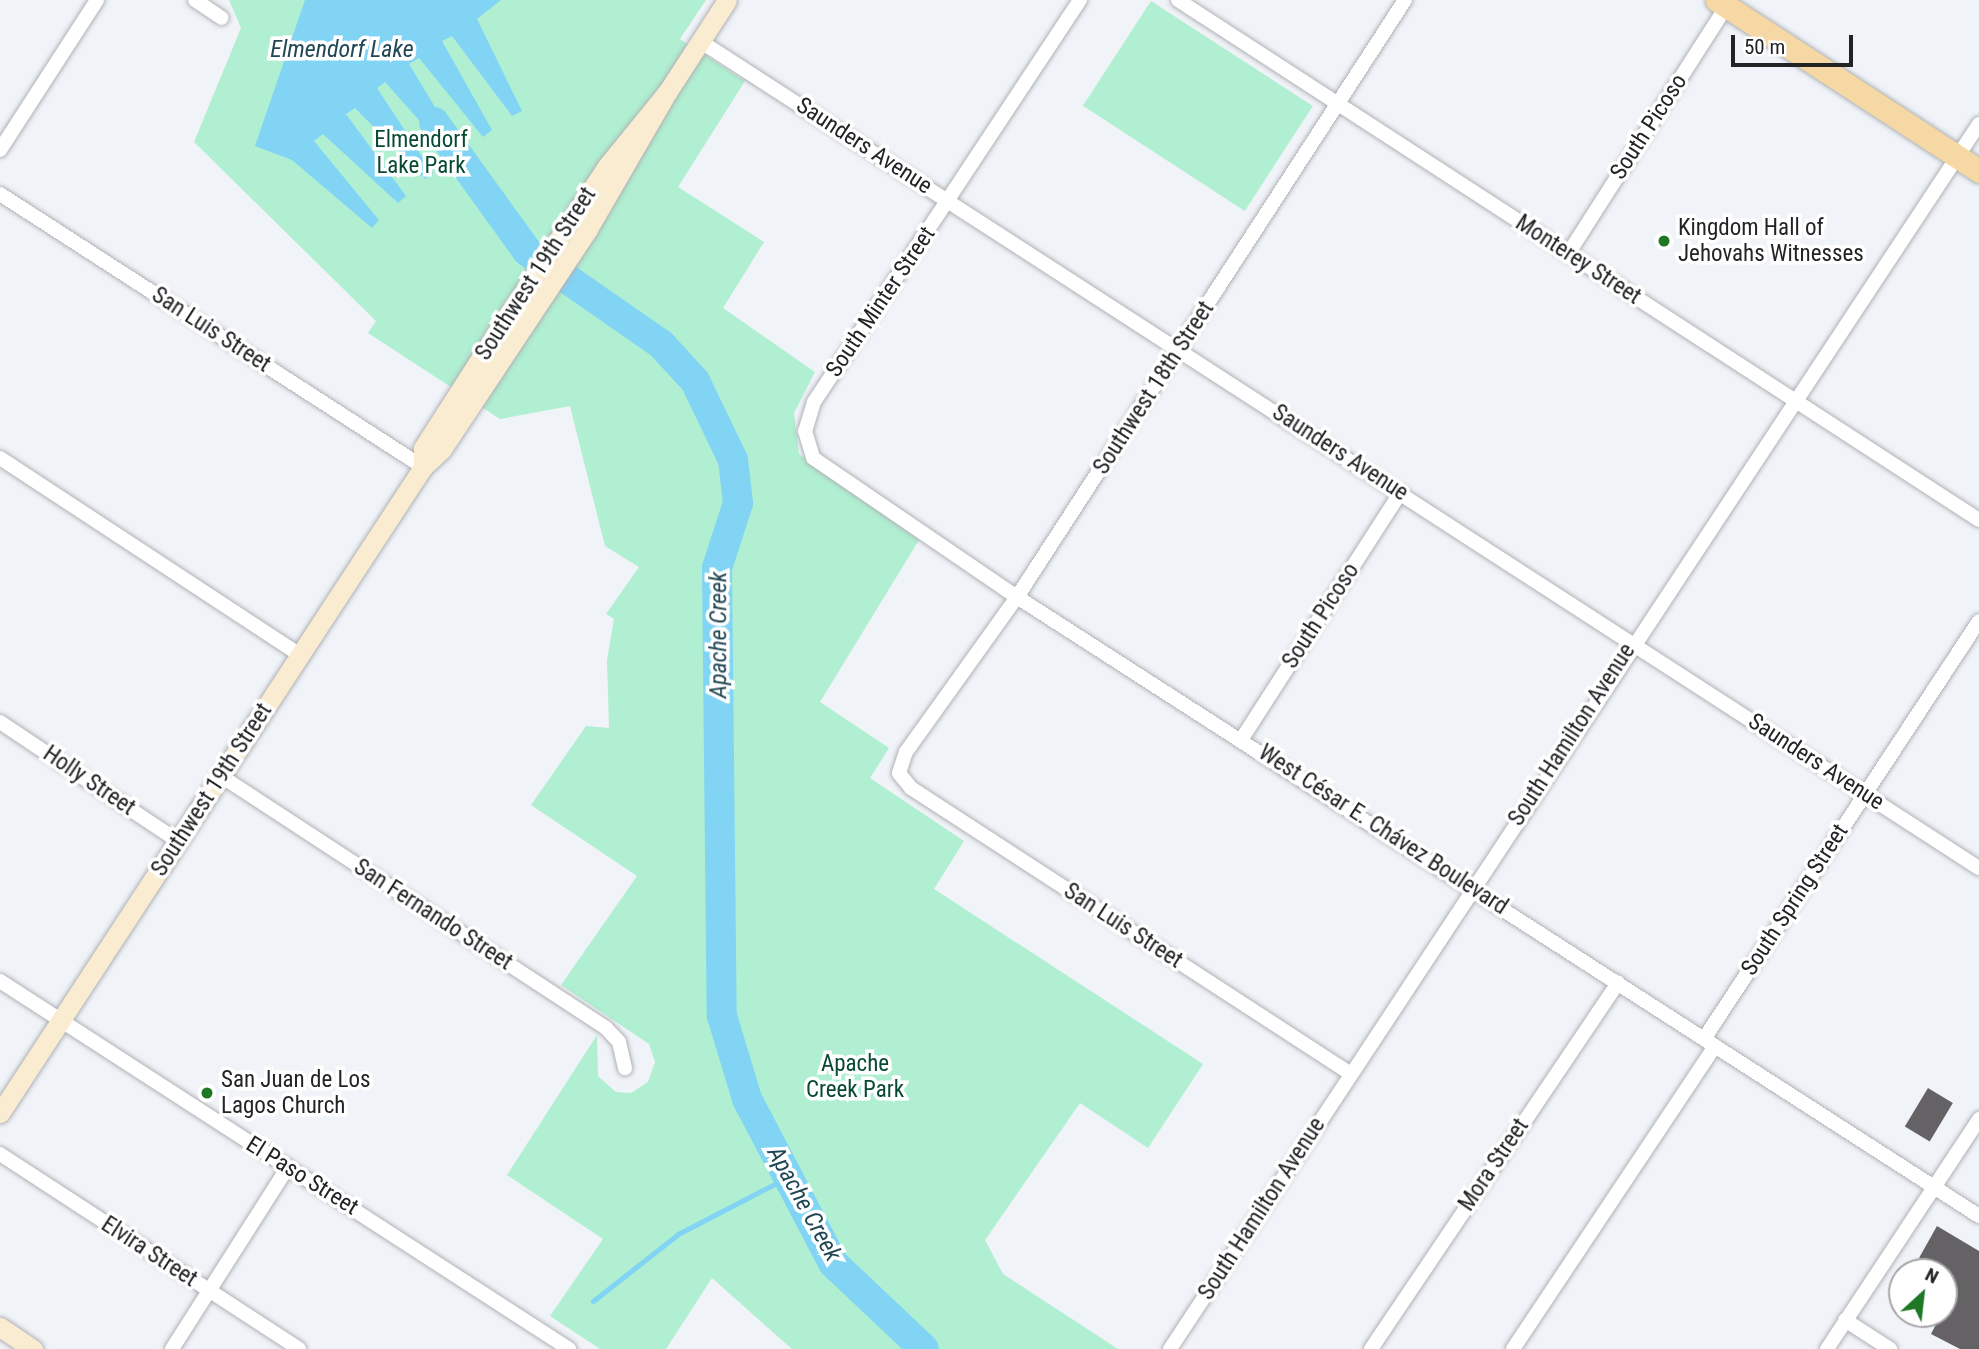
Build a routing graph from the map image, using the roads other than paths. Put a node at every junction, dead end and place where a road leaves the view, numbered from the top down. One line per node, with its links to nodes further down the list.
1 (97, 0): 12 (street)
2 (195, 0): 8 (street)
3 (727, 0): 9 (street, Southwest 19th Street)
4 (1080, 0): 16 (street, South Minter Street)
5 (1178, 0): 10 (street, Monterey Street)
6 (1405, 0): 10 (street, Southwest 18th Street)
7 (1725, 2): 13 (main road); 17 (street, South Picoso)
8 (222, 18)
9 (700, 41): 16 (street, Saunders Avenue); 22 (street, Southwest 19th Street)
10 (1338, 104): 17 (street, Monterey Street); 18 (street, Southwest 18th Street)
11 (1979, 124): 13 (street, South Hamilton Avenue)
12 (0, 150)
13 (1957, 156): 14 (main road); 19 (street, South Hamilton Avenue)
14 (1979, 171)
15 (0, 194): 22 (street, San Luis Street)
16 (948, 201): 18 (street, Saunders Avenue); 20 (street, South Minter Street)
17 (1568, 254): 19 (street, Monterey Street)
18 (1180, 351): 23 (street, Saunders Avenue); 25 (street, Southwest 18th Street)
19 (1794, 399): 24 (street, Monterey Street); 27 (street, South Hamilton Avenue)
20 (805, 431): 25 (street, West César E. Chávez Boulevard)
21 (0, 458): 28 (street)
22 (423, 467): 28 (street, Southwest 19th Street)
23 (1401, 492): 27 (street, Saunders Avenue); 30 (street, South Picoso)
24 (1979, 520)
25 (1017, 597): 30 (street, West César E. Chávez Boulevard); 31 (street, Southwest 18th Street)
26 (1979, 621): 33 (street, South Spring Street)
27 (1632, 641): 33 (street, Saunders Avenue); 36 (street, South Hamilton Avenue)
28 (300, 655): 32 (street, Southwest 19th Street)
29 (0, 722): 34 (street, Holly Street)
30 (1241, 740): 36 (street, West César E. Chávez Boulevard)
31 (899, 773): 42 (street, San Luis Street)
32 (220, 776): 34 (street, Southwest 19th Street); 41 (street, San Fernando Street)
33 (1865, 794): 35 (street, Saunders Avenue); 40 (street, South Spring Street)
34 (178, 841): 39 (street, Southwest 19th Street)
35 (1979, 869)
36 (1474, 888): 38 (street, West César E. Chávez Boulevard); 42 (street, South Hamilton Avenue)
37 (0, 981): 39 (street, El Paso Street)
38 (1618, 983): 40 (street, West César E. Chávez Boulevard); 57 (street, Mora Street)
39 (61, 1020): 43 (street, Southwest 19th Street); 46 (street, El Paso Street)
40 (1710, 1043): 47 (street, West César E. Chávez Boulevard); 58 (street, South Spring Street)
41 (625, 1068)
42 (1351, 1074): 56 (street, South Hamilton Avenue)
43 (0, 1113)
44 (1979, 1119): 47 (street)
45 (0, 1154): 49 (street, Elvira Street)
46 (288, 1167): 49 (street); 55 (street, El Paso Street)
47 (1933, 1188): 48 (street, West César E. Chávez Boulevard); 50 (street)
48 (1979, 1216)
49 (209, 1291): 53 (street); 54 (street, Elvira Street)
50 (1846, 1320): 59 (street); 60 (street)
51 (0, 1327): 52 (street)
52 (33, 1349)
53 (172, 1349)
54 (299, 1349)
55 (569, 1349)
56 (1170, 1349)
57 (1371, 1349)
58 (1513, 1349)
59 (1826, 1349)
60 (1890, 1349)

